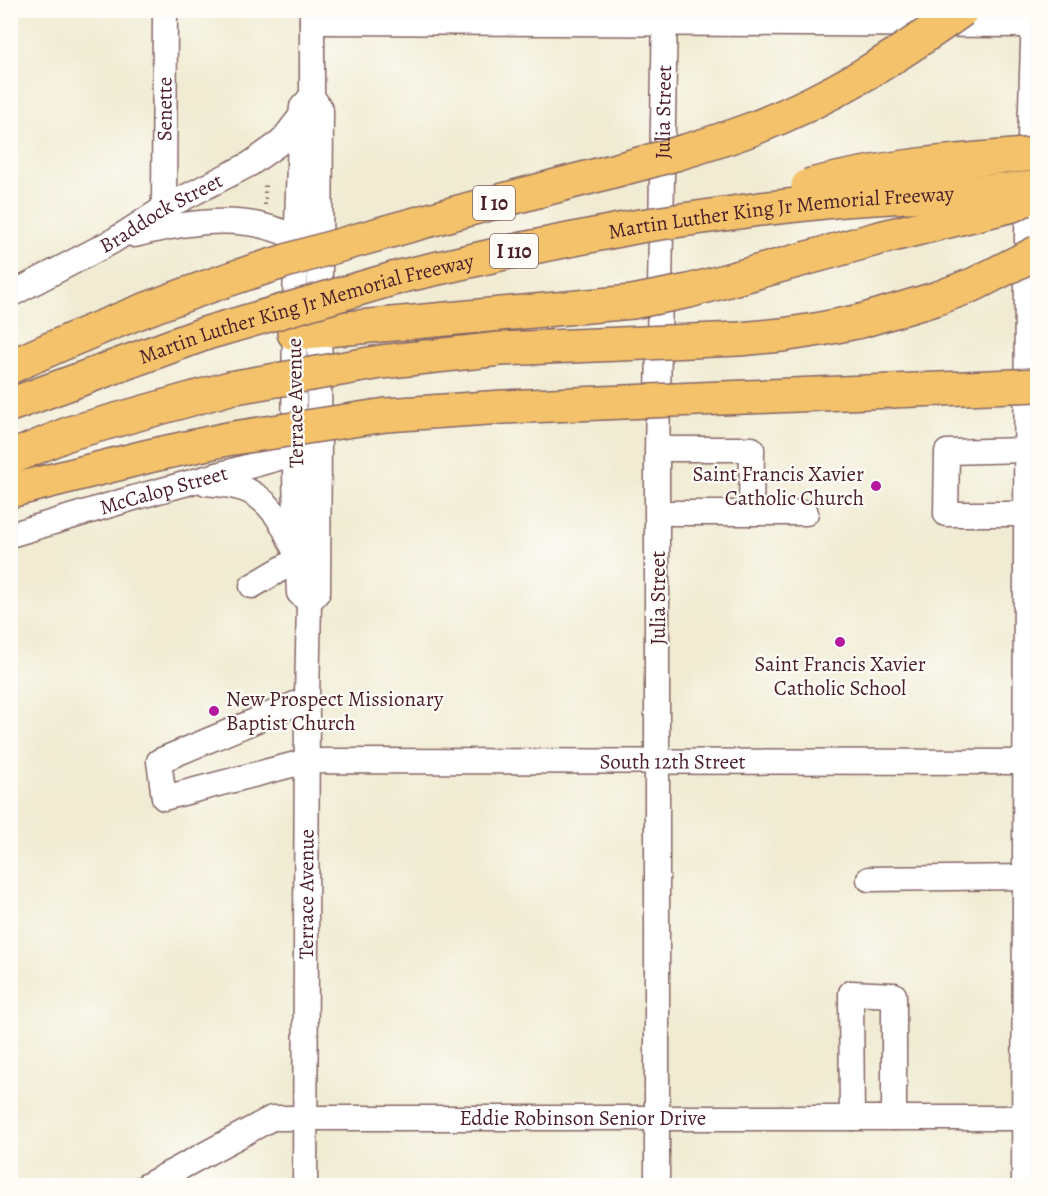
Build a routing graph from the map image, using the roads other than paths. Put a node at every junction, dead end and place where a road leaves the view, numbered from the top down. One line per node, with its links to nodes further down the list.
1 (165, 10): 9 (street, Senette)
2 (962, 10): 18 (highway, I 10, bridge)
3 (312, 16): 4 (street); 6 (street, Terrace Avenue)
4 (665, 16): 5 (street); 23 (street, Julia Street)
5 (1034, 18): 17 (street)
6 (307, 106): 9 (street, Braddock Street); 11 (street, Terrace Avenue); 14 (street, Terrace Avenue)
7 (1038, 154): 10 (highway, bridge)
8 (1038, 190): 10 (highway, Martin Luther King Jr Memorial Freeway / I 110, bridge); 16 (highway, bridge)
9 (164, 208): 12 (street, Braddock Street)
10 (679, 220): 20 (highway, Martin Luther King Jr Memorial Freeway / I 110, bridge)
11 (295, 237): 12 (street); 14 (street); 16 (street, Terrace Avenue)
12 (113, 241): 15 (street, Braddock Street)
13 (1038, 252): 26 (highway, bridge)
14 (321, 263): 16 (street, Terrace Avenue)
15 (10, 295)
16 (307, 332): 22 (street, Terrace Avenue); 25 (street, Terrace Avenue)
17 (1032, 348): 21 (street)
18 (10, 367)
19 (1038, 385): 28 (highway, bridge)
20 (10, 405)
21 (1032, 416): 24 (street)
22 (318, 447): 25 (street, McCalop Street); 36 (street, Terrace Avenue)
23 (658, 449): 29 (street, Julia Street); 30 (street)
24 (1027, 450): 32 (street); 32 (street)
25 (295, 454): 27 (street, McCalop Street); 34 (street, Terrace Avenue)
26 (10, 458)
27 (197, 482): 33 (street, McCalop Street); 34 (street)
28 (10, 491)
29 (658, 513): 30 (street); 39 (street, Julia Street)
30 (751, 513): 31 (street)
31 (806, 513)
32 (1026, 514): 40 (street)
33 (10, 535)
34 (298, 559): 35 (street); 36 (street, Terrace Avenue)
35 (252, 586)
36 (309, 602): 37 (street, Terrace Avenue)
37 (307, 699): 38 (street, Terrace Avenue); 38 (street, South 12th Street)
38 (307, 761): 39 (street, South 12th Street); 43 (street, Terrace Avenue)
39 (658, 762): 40 (street, South 12th Street); 44 (street, Julia Street)
40 (1032, 762): 41 (street)
41 (1025, 877): 42 (street); 47 (street)
42 (869, 879)
43 (305, 1118): 44 (street, Eddie Robinson Senior Drive); 48 (street, Eddie Robinson Senior Drive); 49 (street, Terrace Avenue)
44 (657, 1118): 45 (street, Eddie Robinson Senior Drive); 50 (street, Julia Street)
45 (852, 1118): 46 (street, Eddie Robinson Senior Drive); 46 (street)
46 (894, 1118): 47 (street, Eddie Robinson Senior Drive)
47 (1031, 1118): 51 (street)
48 (146, 1185)
49 (305, 1185)
50 (657, 1185)
51 (1024, 1185)

